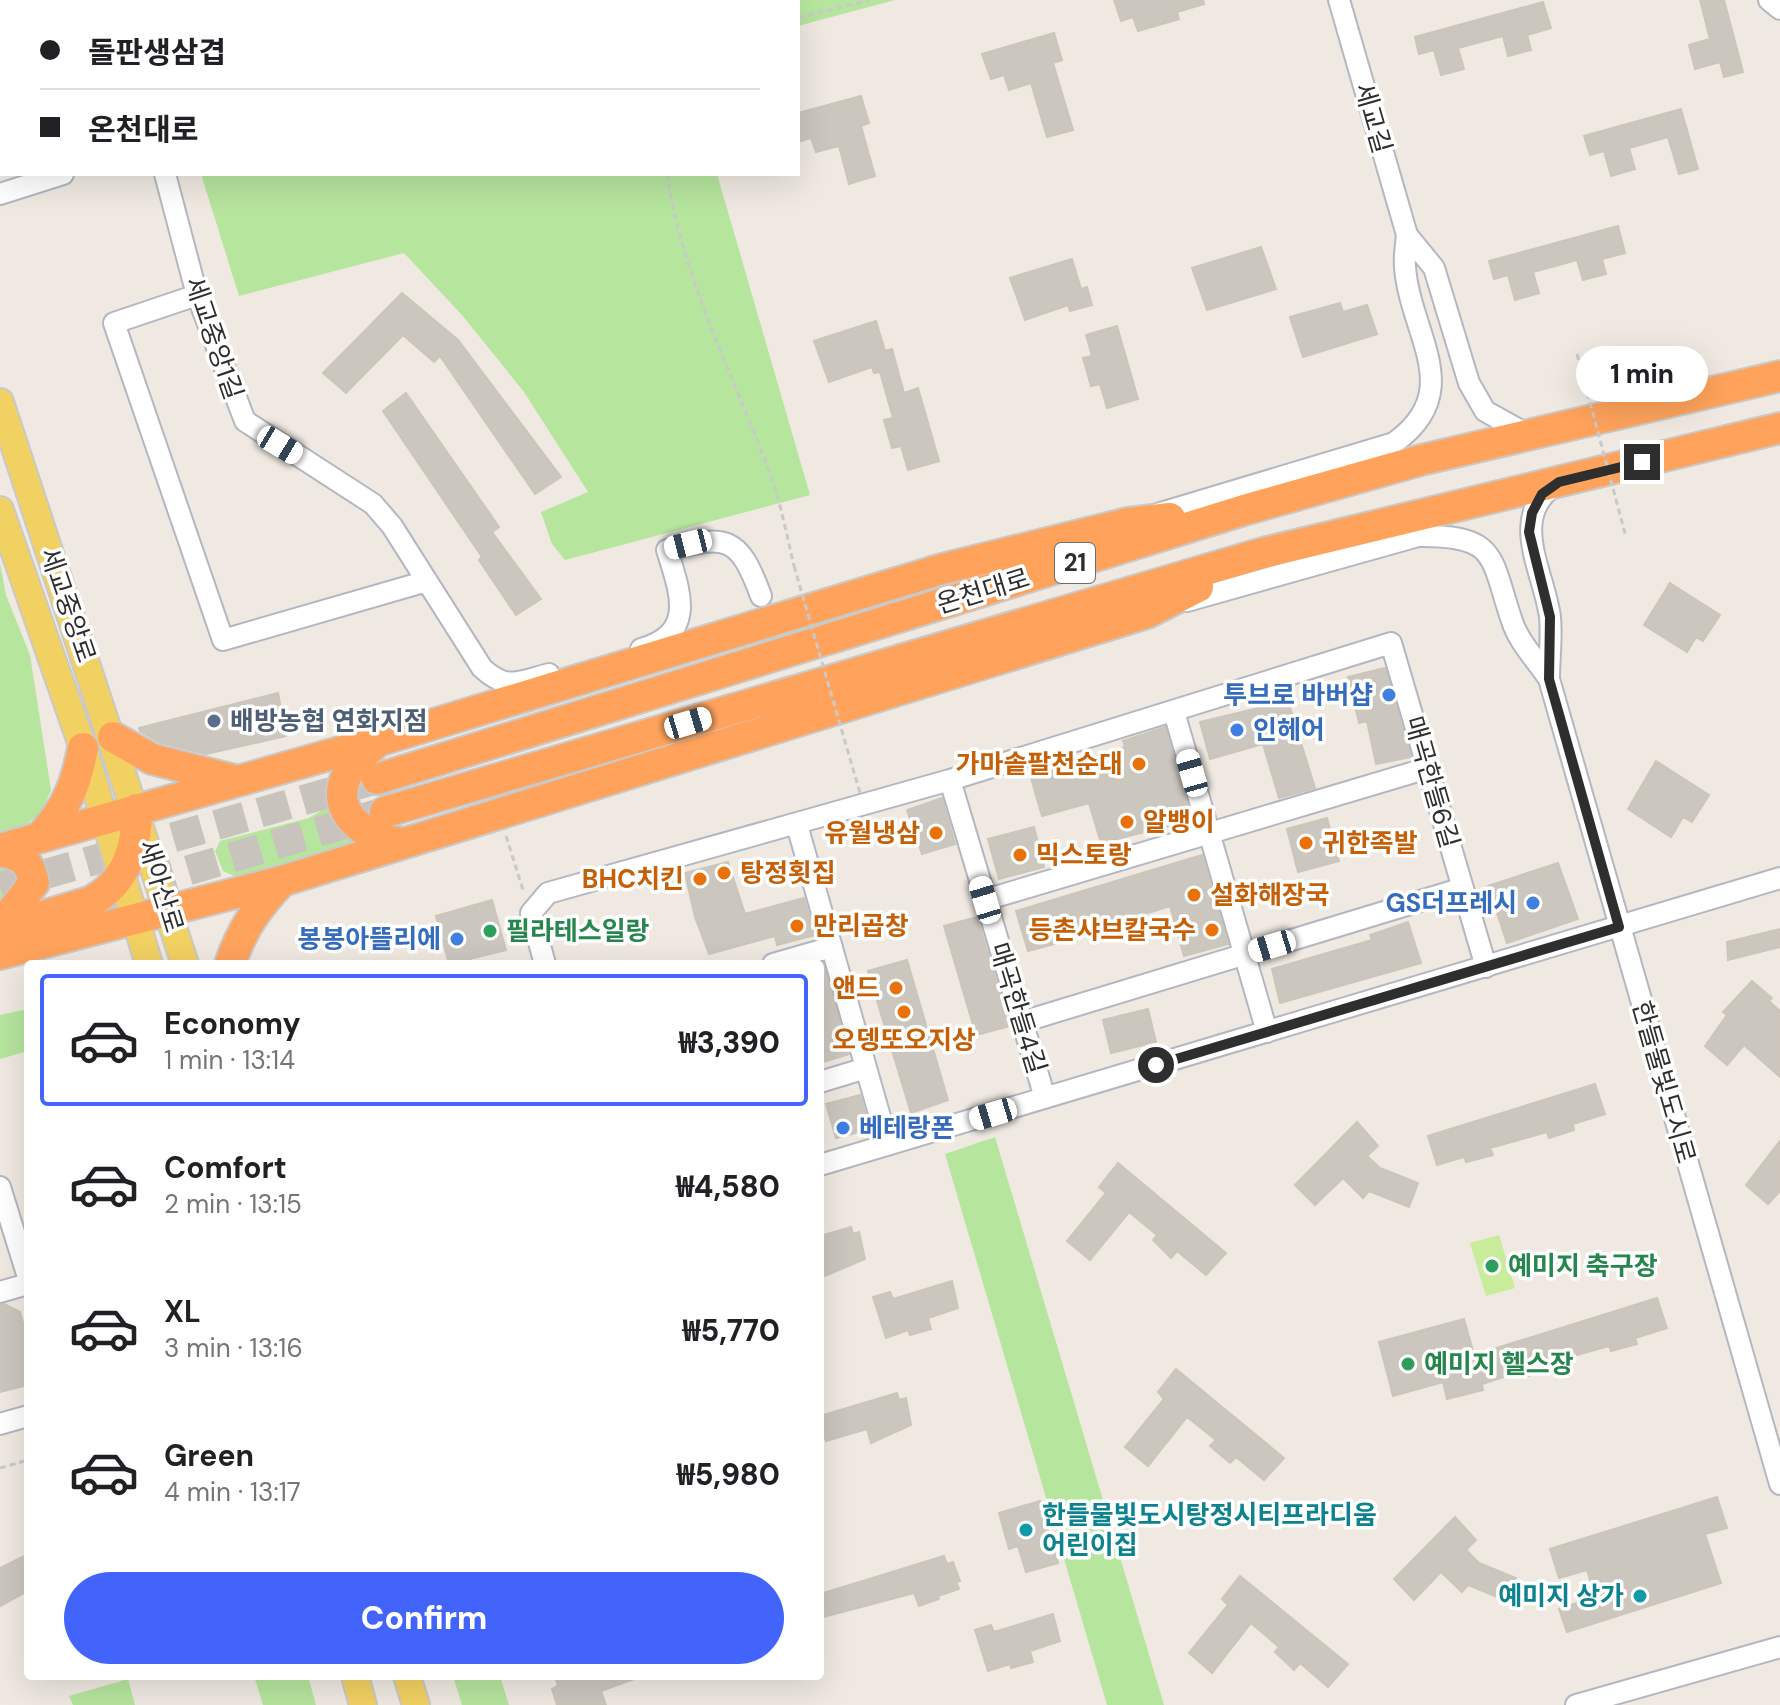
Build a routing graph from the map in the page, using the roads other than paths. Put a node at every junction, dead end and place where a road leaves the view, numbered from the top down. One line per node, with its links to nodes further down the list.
1 (1339, 0): 7 (street, 세교길)
2 (1769, 0): 3 (street)
3 (1780, 9)
4 (57, 176): 6 (street)
5 (166, 176): 8 (street, 세교중앙1길)
6 (0, 194)
7 (1407, 235): 12 (street); 16 (street)
8 (197, 295): 18 (street, 세교중앙1길); 18 (street)
9 (1780, 376): 12 (highway, 온천대로 / 21)
10 (0, 402): 25 (main road, 세교중앙로)
11 (1780, 428): 13 (highway, 온천대로 / 21)
12 (1530, 436): 15 (highway, 온천대로 / 21)
13 (1559, 482): 17 (highway, 온천대로 / 21); 23 (street)
14 (0, 510): 27 (main road, 세교중앙로)
15 (1244, 510): 16 (highway); 29 (highway, 온천대로 / 21)
16 (1128, 523): 21 (highway)
17 (1263, 553): 20 (highway); 33 (highway, 온천대로 / 21)
18 (427, 581): 19 (street, 세교중앙1길)
19 (761, 596): 21 (street); 22 (street)
20 (1147, 613): 23 (street); 38 (highway)
21 (792, 616): 22 (highway)
22 (750, 628): 26 (highway)
23 (1549, 679): 48 (street, 한들물빛도시로)
24 (1174, 712): 28 (street, 매곡한들6길); 30 (street); 36 (street)
25 (113, 737): 31 (highway); 32 (main road, 세교중앙로)
26 (378, 741): 31 (highway); 38 (highway)
27 (83, 748): 34 (main road, 세교중앙로); 37 (highway)
28 (1428, 768): 36 (street); 43 (street, 매곡한들6길)
29 (377, 779)
30 (950, 780): 35 (street); 44 (street, 매곡한들4길)
31 (236, 781): 32 (highway)
32 (137, 809): 34 (highway); 40 (highway); 45 (main road, 새아산로)
33 (385, 812)
34 (103, 818): 37 (highway); 40 (main road, 새아산로)
35 (797, 825): 49 (street); 55 (street)
36 (1209, 833): 44 (street); 51 (street)
37 (42, 835): 39 (highway)
38 (406, 843): 42 (highway)
39 (0, 850): 47 (highway)
40 (122, 876): 46 (main road, 새아산로); 47 (highway)
41 (1780, 878): 48 (street)
42 (282, 881): 45 (highway); 54 (highway)
43 (1463, 888): 51 (street); 57 (street, 매곡한들6길)
44 (985, 900): 60 (street, 매곡한들4길)
45 (168, 909): 46 (highway); 53 (main road, 새아산로)
46 (135, 918): 50 (highway); 52 (main road, 새아산로)
47 (0, 927)
48 (1619, 927): 57 (street); 73 (street, 한들물빛도시로)
49 (832, 947): 56 (street); 62 (street)
50 (0, 954)
51 (1245, 955): 60 (street); 61 (street)
52 (148, 960)
53 (184, 960)
54 (231, 960)
55 (544, 960)
56 (787, 960)
57 (1486, 967): 61 (street)
58 (24, 969): 59 (highway)
59 (0, 975)
60 (1022, 1022): 64 (street, 매곡한들4길)
61 (1267, 1032): 64 (street)
62 (866, 1068): 63 (street); 65 (street)
63 (824, 1081)
64 (1045, 1098): 65 (street)
65 (888, 1145): 66 (street)
66 (824, 1164)
67 (0, 1187): 68 (street)
68 (24, 1264)
69 (24, 1285): 70 (street)
70 (0, 1292)
71 (24, 1417): 72 (street)
72 (0, 1424)
73 (1780, 1484)
74 (1780, 1647): 79 (street)
75 (356, 1680): 77 (main road)
76 (408, 1680): 78 (main road)
77 (363, 1705)
78 (416, 1705)
79 (1576, 1705)

